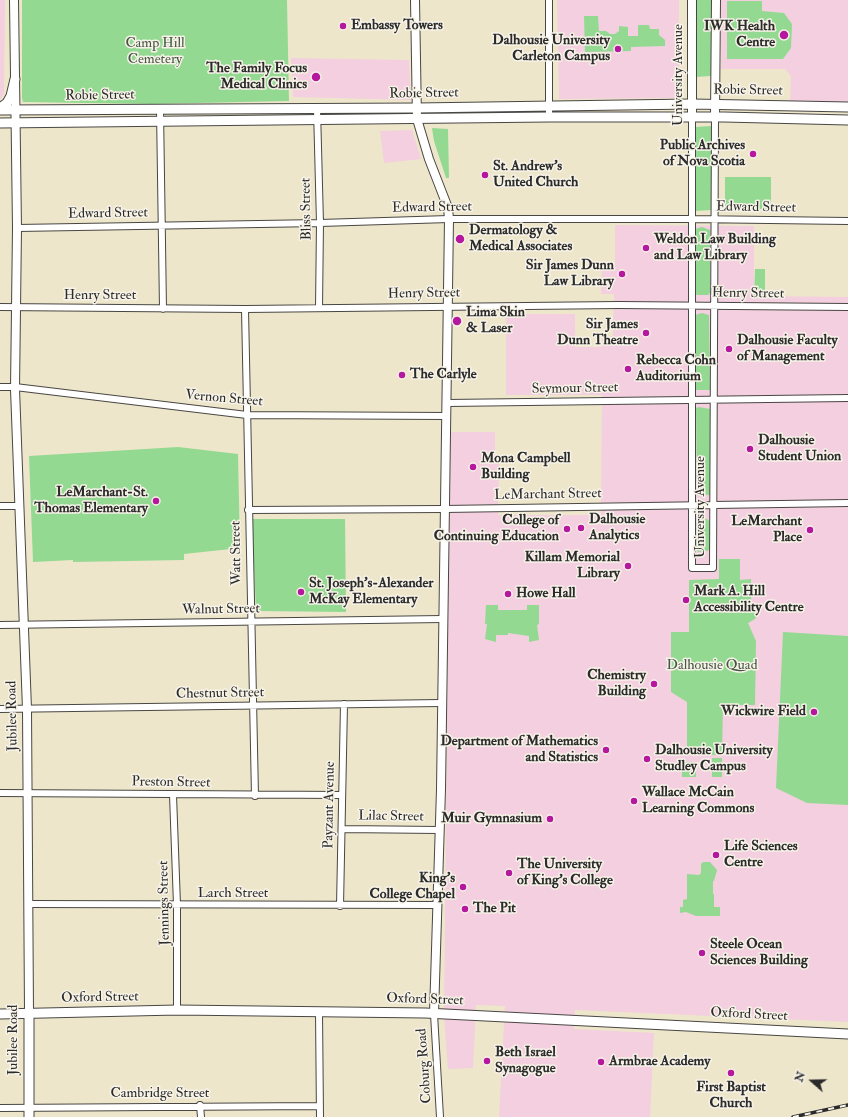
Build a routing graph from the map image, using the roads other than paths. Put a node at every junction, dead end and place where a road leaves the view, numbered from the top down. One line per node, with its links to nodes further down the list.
1 (14, 0): 6 (street, Jubilee Road)
2 (415, 0): 11 (street)
3 (549, 0): 9 (street)
4 (692, 0): 7 (street, University Avenue)
5 (716, 0): 8 (street, University Avenue)
6 (15, 79): 12 (main road); 14 (street, Jubilee Road)
7 (692, 104): 8 (main road, Robie Street); 9 (main road, Robie Street); 17 (street, University Avenue)
8 (715, 105): 10 (main road, Robie Street); 18 (street, University Avenue)
9 (549, 106): 11 (main road, Robie Street); 16 (street)
10 (848, 107)
11 (417, 108): 13 (main road, Robie Street); 19 (street)
12 (0, 109): 14 (main road, Robie Street)
13 (317, 109): 15 (main road, Robie Street); 21 (street, Bliss Street)
14 (15, 110): 15 (main road, Robie Street); 24 (street, Jubilee Road)
15 (160, 110): 22 (street)
16 (549, 117): 17 (main road, Robie Street); 19 (main road, Robie Street)
17 (692, 117): 18 (main road, Robie Street); 26 (street, University Avenue)
18 (715, 117): 20 (main road, Robie Street); 27 (street, University Avenue)
19 (417, 120): 21 (main road, Robie Street); 25 (street)
20 (848, 120)
21 (317, 121): 22 (main road, Robie Street); 29 (street, Bliss Street)
22 (160, 122): 24 (main road, Robie Street); 30 (street)
23 (0, 123): 24 (main road, Robie Street)
24 (15, 123): 31 (street, Jubilee Road)
25 (449, 219): 26 (street, Edward Street); 29 (street, Edward Street); 34 (street)
26 (692, 219): 27 (street, Edward Street); 32 (street, University Avenue)
27 (714, 219): 28 (street, Edward Street); 33 (street, University Avenue)
28 (848, 221)
29 (320, 223): 30 (street, Edward Street); 39 (street, Bliss Street)
30 (162, 225): 31 (street, Edward Street); 38 (street)
31 (17, 228): 37 (street, Jubilee Road)
32 (691, 305): 33 (street, Henry Street); 34 (street, Henry Street); 44 (street, University Avenue)
33 (714, 305): 36 (street, Henry Street); 45 (street, University Avenue)
34 (448, 306): 39 (street, Henry Street); 46 (street)
35 (0, 307): 37 (street, Henry Street)
36 (848, 307)
37 (15, 308): 38 (street, Henry Street); 42 (street, Jubilee Road)
38 (163, 308): 40 (street, Henry Street)
39 (319, 308): 40 (street, Henry Street)
40 (245, 309): 47 (street, Watt Street)
41 (0, 387): 42 (street, Vernon Street)
42 (15, 387): 47 (street, Vernon Street); 53 (street, Jubilee Road)
43 (848, 398): 45 (street, Seymour Street)
44 (691, 399): 45 (street, Seymour Street); 46 (street, Seymour Street); 50 (street, University Avenue)
45 (714, 399): 51 (street, University Avenue)
46 (447, 403): 48 (street)
47 (247, 415): 48 (street, Vernon Street); 55 (street, Watt Street)
48 (447, 416): 54 (street)
49 (848, 503): 51 (street, LeMarchant Street)
50 (691, 505): 51 (street, LeMarchant Street); 51 (street, University Avenue); 54 (street, LeMarchant Street)
51 (714, 505)
52 (0, 506): 53 (street)
53 (18, 506): 58 (street, Jubilee Road)
54 (444, 509): 55 (street, LeMarchant Street); 56 (street)
55 (248, 510): 57 (street, Watt Street)
56 (443, 619): 57 (street, Walnut Street); 60 (street)
57 (250, 622): 58 (street, Walnut Street); 62 (street, Watt Street)
58 (25, 624): 59 (street, Walnut Street); 64 (street, Jubilee Road)
59 (0, 625)
60 (441, 703): 61 (street, Chestnut Street); 71 (street)
61 (344, 704): 62 (street, Chestnut Street); 68 (street, Payzant Avenue)
62 (252, 706): 64 (street, Chestnut Street); 69 (street, Watt Street)
63 (0, 709): 64 (street, Chestnut Street)
64 (27, 709): 66 (street, Jubilee Road)
65 (0, 793): 66 (street, Preston Street)
66 (28, 793): 67 (street, Preston Street); 72 (street, Jubilee Road)
67 (174, 795): 69 (street, Preston Street); 74 (street, Jennings Street)
68 (342, 795): 69 (street, Preston Street); 70 (street, Payzant Avenue)
69 (254, 796)
70 (342, 829): 71 (street, Lilac Street); 75 (street, Payzant Avenue)
71 (439, 830): 73 (street)
72 (28, 904): 74 (street, Larch Street); 78 (street, Jubilee Road)
73 (438, 905): 75 (street, Larch Street); 80 (street)
74 (177, 906): 75 (street, Larch Street); 76 (street, Jennings Street)
75 (340, 906)
76 (177, 1010): 77 (main road, Oxford Street); 78 (main road, Oxford Street)
77 (319, 1012): 80 (main road, Oxford Street); 83 (street)
78 (29, 1013): 79 (main road, Oxford Street); 84 (main road, Jubilee Road)
79 (0, 1014)
80 (434, 1014): 81 (main road, Oxford Street); 89 (street, Coburg Road)
81 (845, 1033)
82 (200, 1105): 83 (street, Cambridge Street); 84 (street, Cambridge Street); 87 (street)
83 (320, 1106): 88 (street)
84 (28, 1107): 85 (street, Cambridge Street); 86 (main road, Jubilee Road)
85 (0, 1108)
86 (29, 1117)
87 (201, 1117)
88 (320, 1117)
89 (440, 1117)

